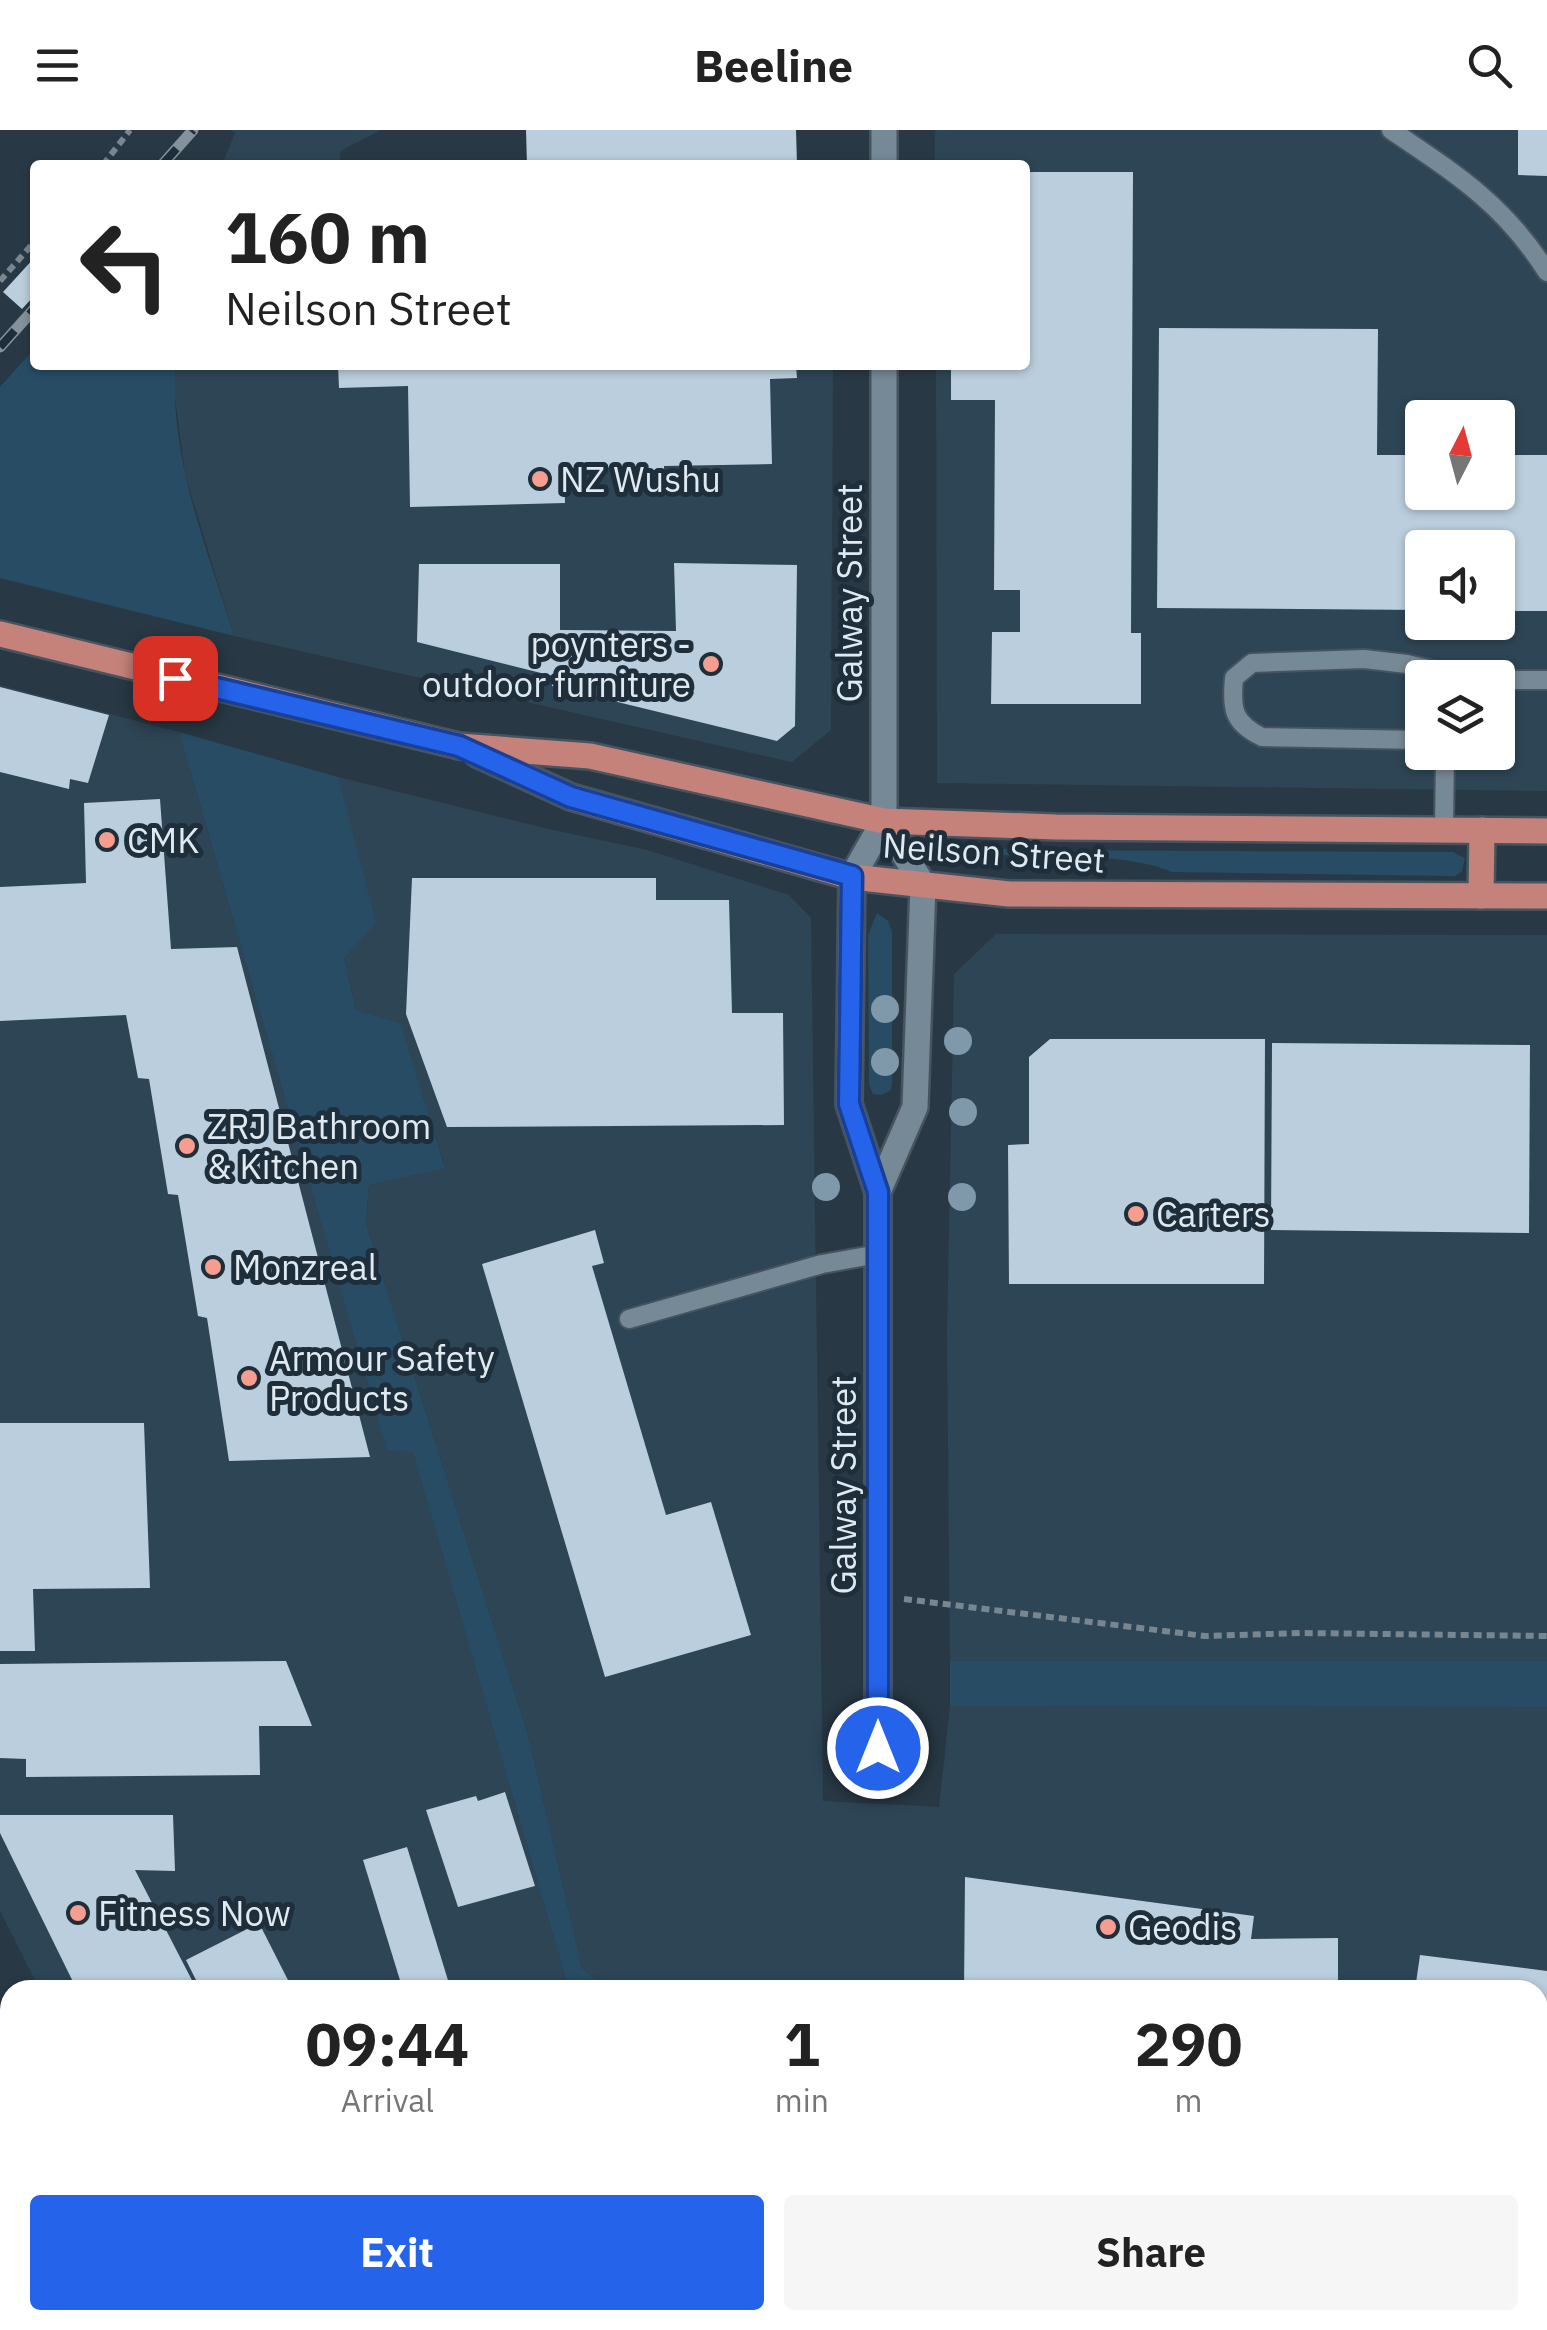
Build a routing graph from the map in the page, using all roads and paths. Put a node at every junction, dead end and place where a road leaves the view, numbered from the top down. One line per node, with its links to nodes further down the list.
1 (130, 130): 4 (path)
2 (884, 130): 5 (street)
3 (1391, 130): 7 (lane)
4 (110, 160)
5 (884, 160)
6 (30, 248): 8 (path)
7 (1547, 272)
8 (0, 281)
9 (884, 370): 17 (street, Galway Street)
10 (0, 634): 15 (main road, Neilson Street)
11 (1405, 664): 14 (lane)
12 (1515, 680): 13 (lane)
13 (1547, 680)
14 (1405, 740)
15 (459, 746): 17 (main road, Neilson Street); 21 (main road, Neilson Street)
16 (1444, 770): 18 (lane)
17 (884, 821): 18 (main road, Neilson Street); 21 (street, Galway Street); 22 (street)
18 (1444, 829): 19 (main road, Neilson Street)
19 (1482, 830): 20 (main road, Neilson Street); 23 (main road)
20 (1547, 831)
21 (852, 876): 22 (main road, Neilson Street); 25 (street, Galway Street)
22 (923, 884): 23 (main road, Neilson Street); 25 (street, Galway Street)
23 (1481, 896): 24 (main road, Neilson Street)
24 (1547, 896)
25 (878, 1192): 26 (street, Galway Street)
26 (878, 1254): 27 (lane); 28 (street, Galway Street)
27 (629, 1319)
28 (878, 1597): 29 (path); 30 (street, Galway Street)
29 (1547, 1636)
30 (878, 1778)

